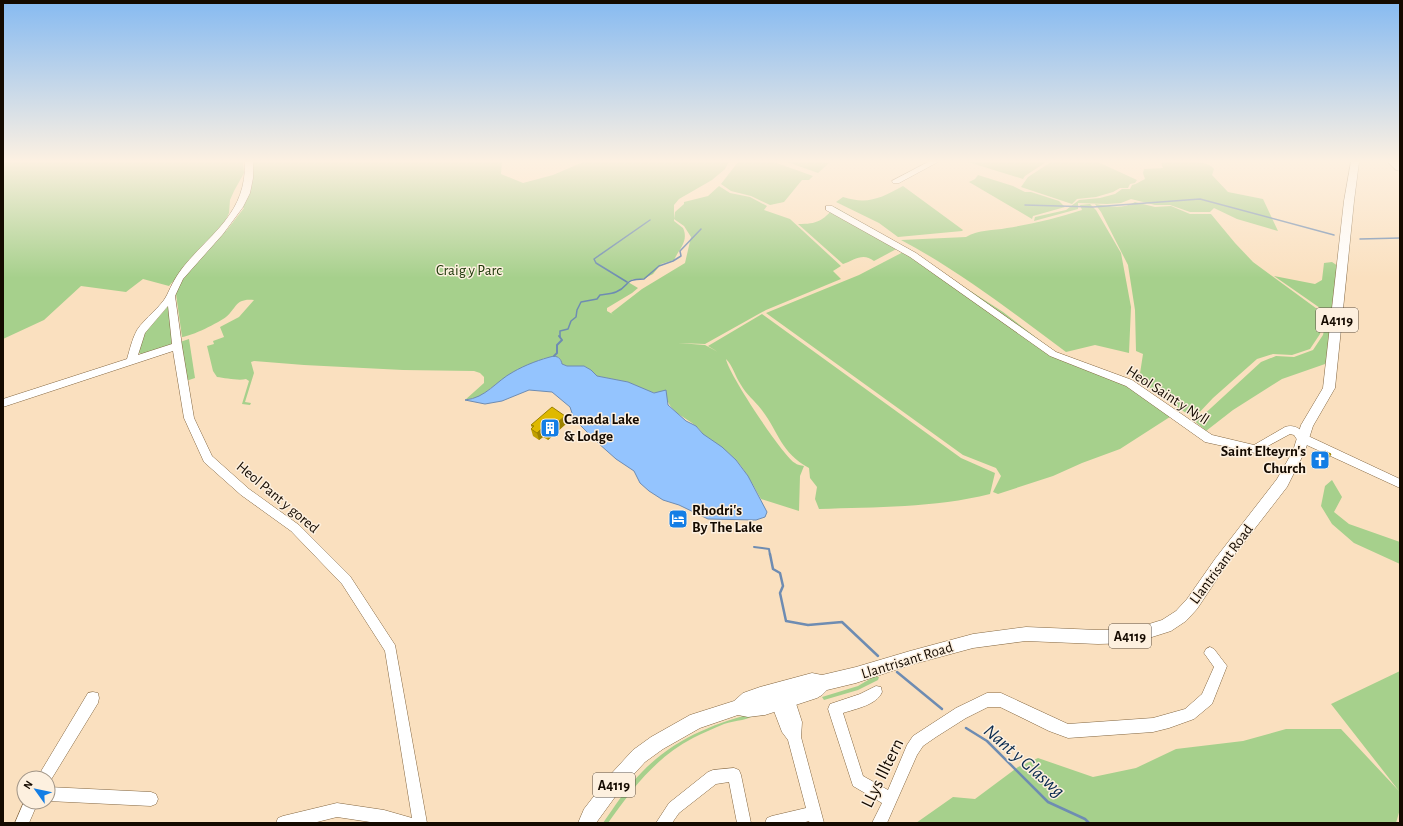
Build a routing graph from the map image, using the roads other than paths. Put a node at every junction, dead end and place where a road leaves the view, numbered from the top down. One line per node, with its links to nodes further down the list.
1 (242, 201): 4 (street)
2 (1349, 201): 8 (main road, Llantrisant Road / A4119)
3 (829, 208): 8 (street, Heol Saint y Nyll)
4 (171, 296): 5 (street, Heol Pant y gored); 6 (street)
5 (178, 346): 6 (street); 24 (street, Heol Pant y gored)
6 (131, 361): 7 (street)
7 (3, 403)
8 (1302, 438): 9 (street, Heol Saint y Nyll); 12 (main road, Llantrisant Road / A4119)
9 (1400, 484)
10 (1210, 653): 17 (street, LLys Illtern)
11 (876, 692): 17 (street)
12 (781, 695): 19 (street); 20 (main road, Llantrisant Road / A4119)
13 (93, 698): 14 (street)
14 (49, 770)
15 (56, 794): 16 (street)
16 (151, 799)
17 (891, 800): 28 (street, LLys Illtern)
18 (28, 810): 21 (street)
19 (816, 818): 27 (street)
20 (584, 820)
21 (22, 823)
22 (283, 823): 23 (street)
23 (407, 823)
24 (420, 823)
25 (663, 823): 26 (street)
26 (744, 823)
27 (772, 823)
28 (879, 823)

